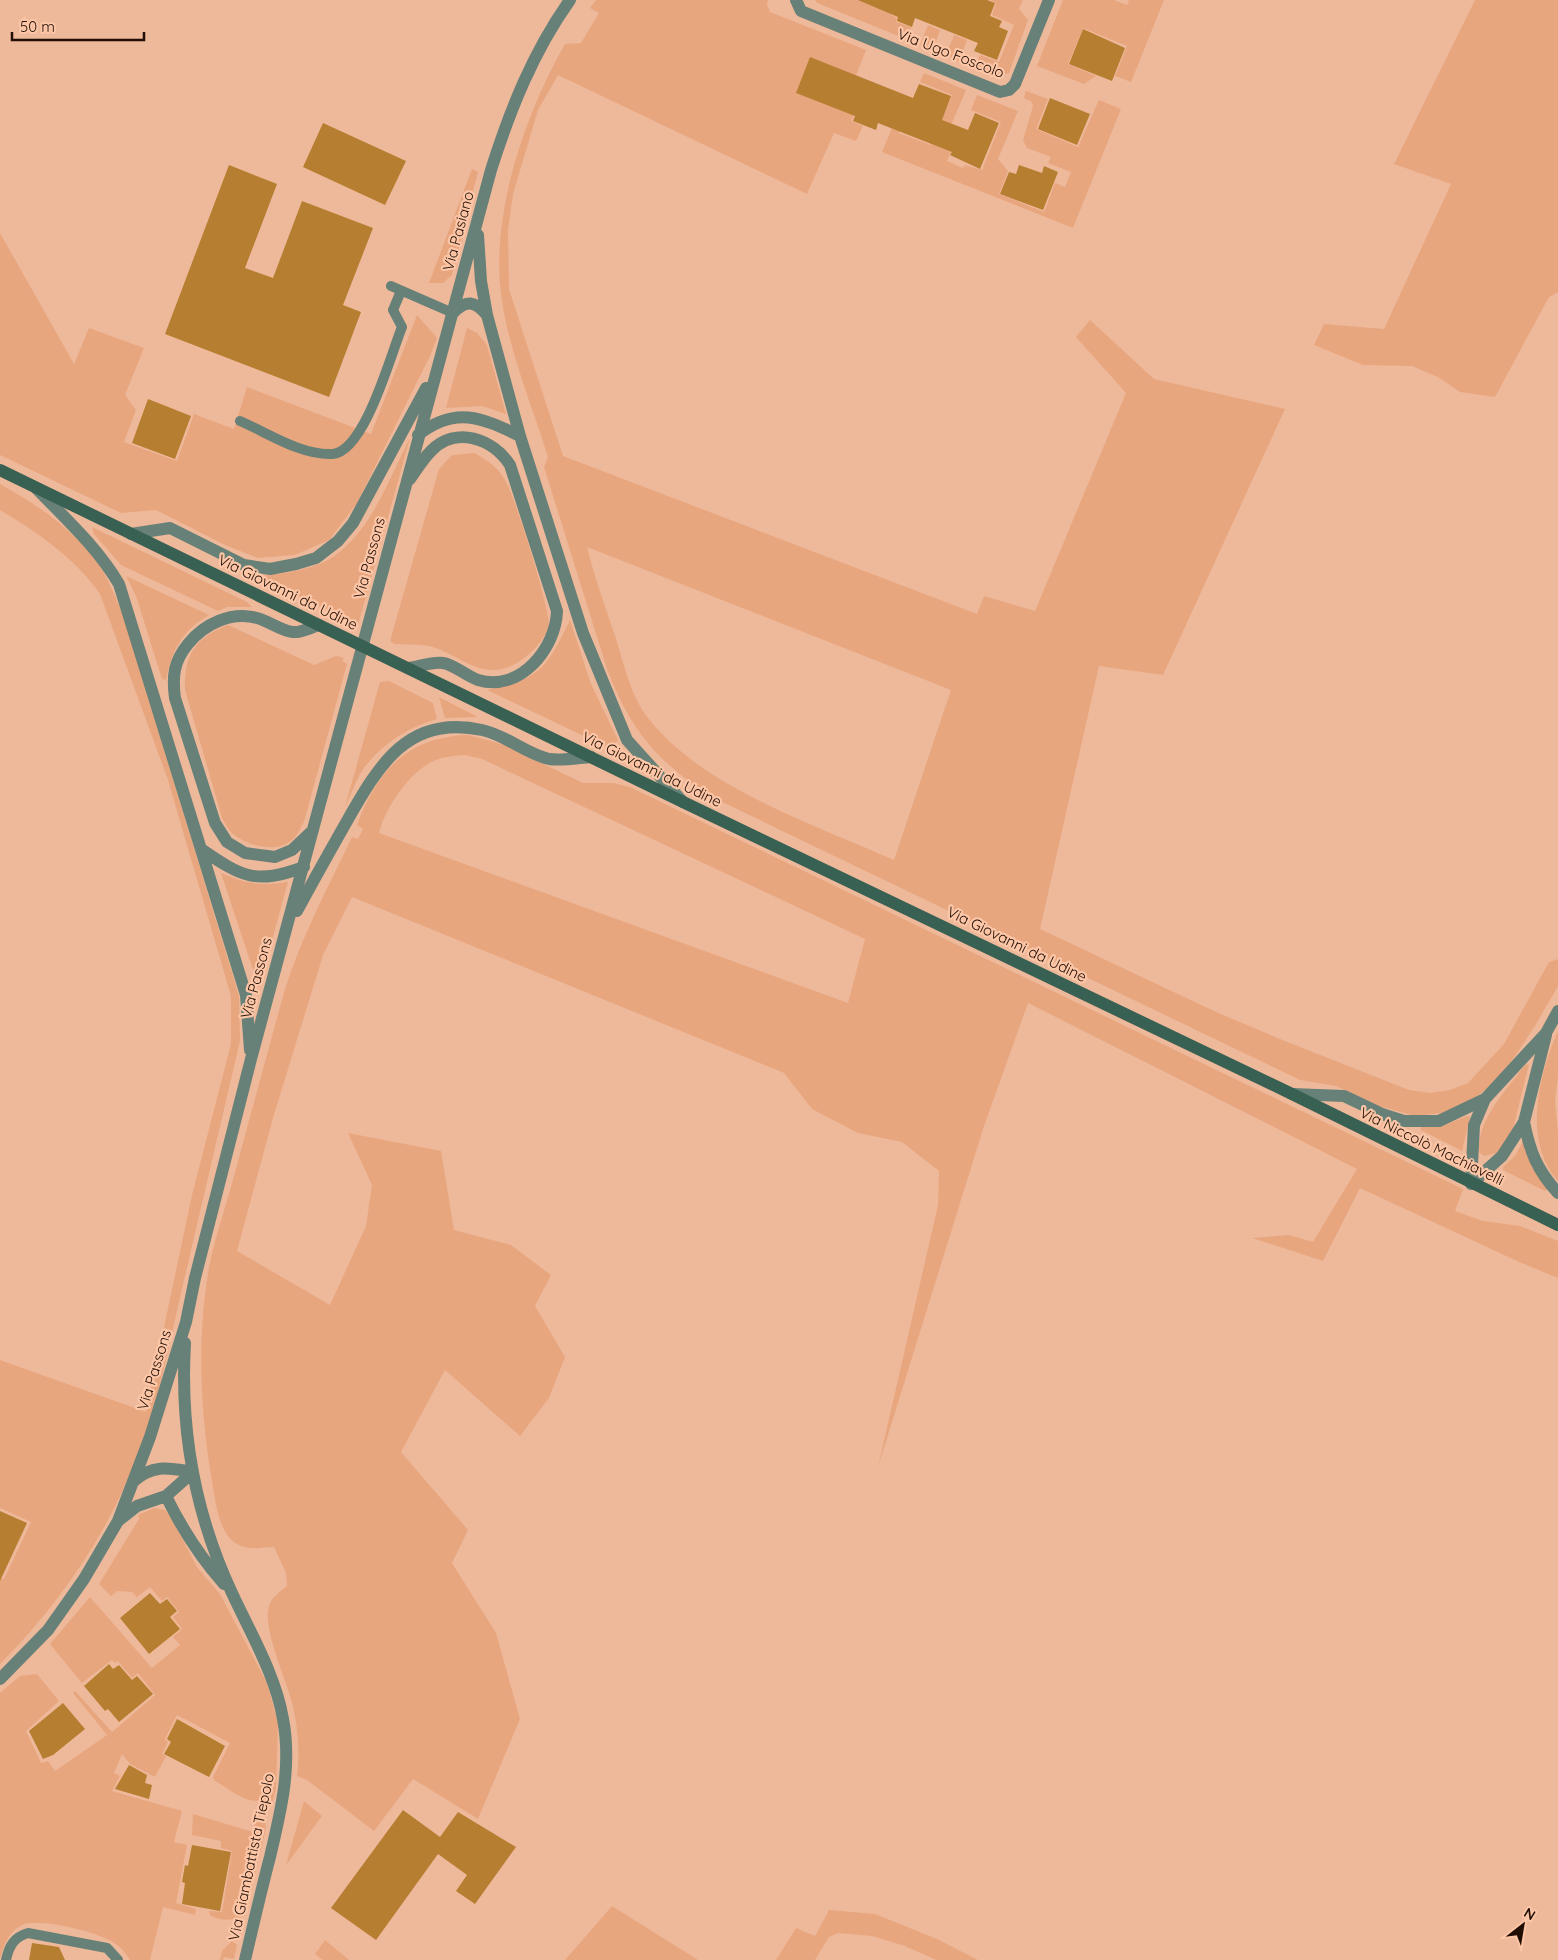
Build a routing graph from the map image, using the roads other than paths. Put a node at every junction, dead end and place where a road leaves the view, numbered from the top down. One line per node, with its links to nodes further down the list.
1 (570, 0): 4 (street, Via Pasiano)
2 (796, 0): 3 (street, Via Ugo Foscolo)
3 (1049, 0)
4 (477, 225): 7 (street, Via Pasiano); 8 (street)
5 (391, 286): 6 (lane)
6 (401, 291): 7 (lane); 10 (lane)
7 (453, 313): 8 (street); 9 (street, Via Pasiano)
8 (487, 315): 12 (street)
9 (438, 364): 11 (street, Via Pasiano); 16 (street)
10 (240, 421)
11 (418, 435): 12 (street); 14 (street, Via Pasiano)
12 (520, 436): 20 (street)
13 (0, 470): 15 (main road, Via Giovanni da Udine)
14 (407, 482): 18 (street); 21 (street, Via Passons)
15 (34, 486): 16 (main road, Via Giovanni da Udine); 22 (street)
16 (131, 534): 17 (main road, Via Giovanni da Udine)
17 (319, 625): 18 (main road, Via Giovanni da Udine); 21 (street)
18 (408, 668): 19 (main road, Via Giovanni da Udine)
19 (591, 757): 20 (main road, Via Giovanni da Udine); 24 (street)
20 (682, 802): 28 (main road, Via Giovanni da Udine)
21 (312, 831): 23 (street, Via Passons)
22 (201, 849): 23 (street); 27 (street)
23 (304, 867): 24 (street, Via Passons)
24 (286, 930): 27 (street, Via Passons)
25 (1558, 1011): 26 (street)
26 (1546, 1033): 29 (street); 30 (street)
27 (251, 1058): 34 (street, Via Passons)
28 (1292, 1094): 29 (street); 31 (main road, Via Niccolò Machiavelli)
29 (1485, 1099): 31 (street)
30 (1524, 1122): 31 (street); 32 (street)
31 (1471, 1184): 33 (main road, Via Niccolò Machiavelli)
32 (1558, 1193)
33 (1558, 1225)
34 (186, 1322): 35 (street, Via Giambattista Tiepolo); 36 (street, Via Passons)
35 (193, 1472): 36 (street); 37 (street, Via Passons); 39 (street, Via Giambattista Tiepolo)
36 (134, 1481): 38 (street, Via Passons)
37 (166, 1496): 38 (street, Via Passons); 39 (street, Via Giambattista Tiepolo)
38 (118, 1522): 40 (street, Via Passons)
39 (231, 1592): 43 (street, Via Giambattista Tiepolo)
40 (0, 1679)
41 (6, 1960): 42 (lane)
42 (118, 1960)
43 (245, 1960)

